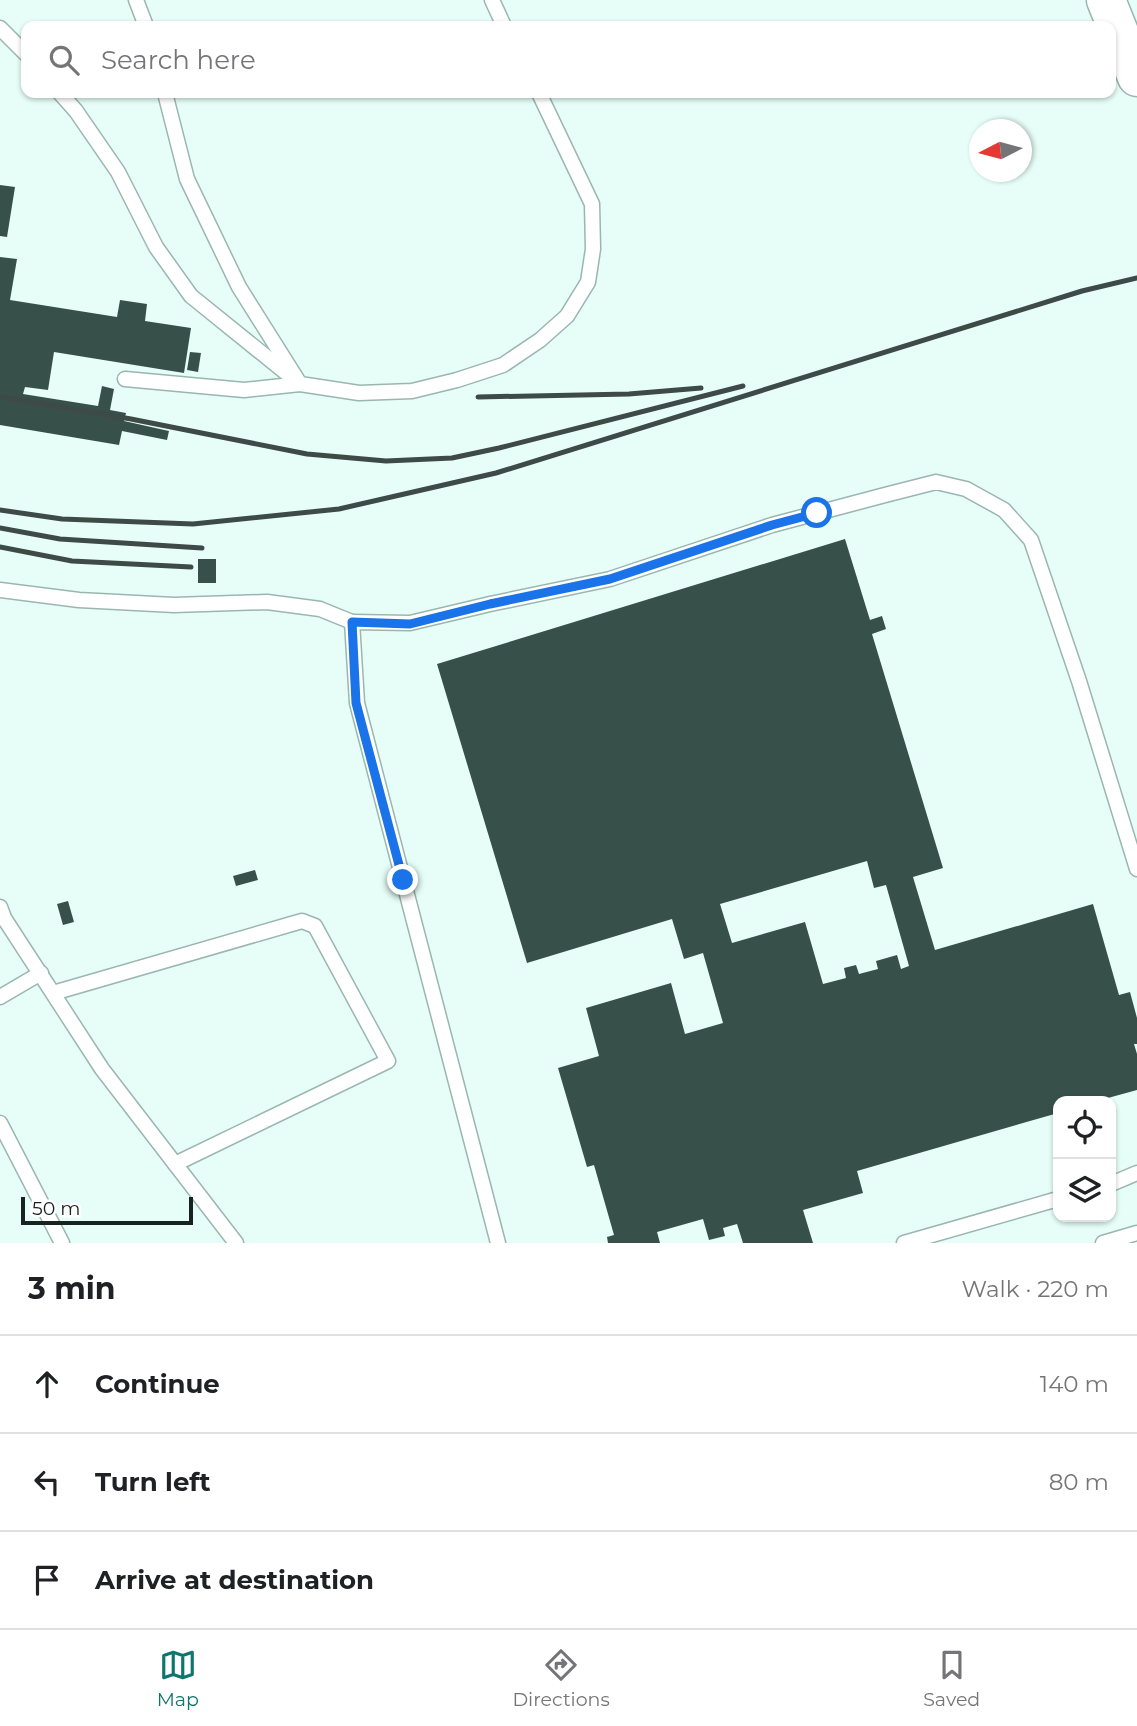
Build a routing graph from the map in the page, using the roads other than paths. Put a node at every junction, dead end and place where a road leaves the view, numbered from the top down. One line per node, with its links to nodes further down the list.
1 (136, 0): 4 (lane)
2 (492, 0): 5 (lane)
3 (1106, 0): 6 (main road)
4 (144, 21)
5 (502, 21)
6 (1114, 21)
7 (1116, 25): 10 (main road)
8 (0, 28): 9 (lane)
9 (21, 49)
10 (1137, 77)
11 (64, 98): 15 (lane)
12 (167, 98): 15 (lane)
13 (541, 98): 15 (lane)
14 (125, 379): 15 (lane)
15 (300, 384)
16 (0, 590): 17 (lane)
17 (352, 622): 18 (lane); 31 (lane)
18 (1137, 869)
19 (0, 907): 20 (lane)
20 (40, 973): 21 (lane); 22 (lane)
21 (53, 993): 24 (lane); 24 (lane)
22 (0, 997)
23 (0, 1123): 29 (lane)
24 (175, 1164): 30 (lane)
25 (1137, 1173): 26 (lane)
26 (1116, 1182)
27 (1053, 1200): 32 (lane)
28 (1137, 1233): 33 (lane)
29 (62, 1243)
30 (236, 1243)
31 (498, 1243)
32 (904, 1243)
33 (1103, 1243)

